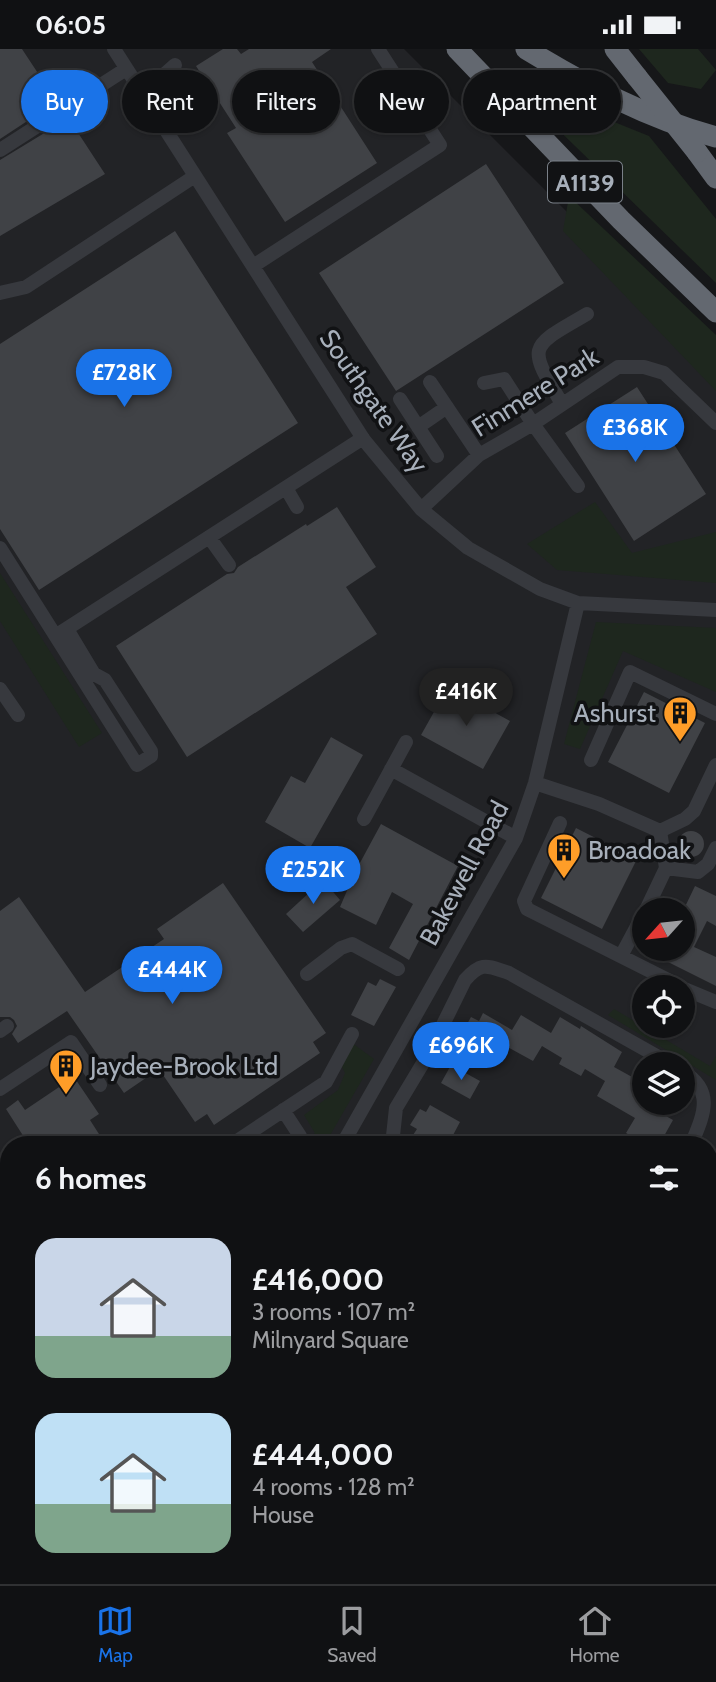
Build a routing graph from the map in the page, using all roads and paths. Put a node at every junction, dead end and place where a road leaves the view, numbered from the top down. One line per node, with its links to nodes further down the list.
1 (114, 49): 8 (street, Southgate Way)
2 (378, 49): 16 (street)
3 (441, 49): 15 (highway)
4 (457, 49): 15 (highway, A1139)
5 (526, 49): 11 (highway)
6 (615, 49): 14 (highway, bridge)
7 (174, 65): 9 (street)
8 (126, 69): 12 (street)
9 (169, 70)
10 (167, 133): 13 (street, Southgate Way)
11 (716, 137)
12 (0, 150)
13 (195, 176): 16 (street, Southgate Way); 17 (street)
14 (716, 178)
15 (621, 220): 18 (highway, A1139)
16 (253, 266): 28 (street, Southgate Way)
17 (0, 293)
18 (716, 312)
19 (587, 314): 23 (street)
20 (430, 382): 24 (street)
21 (484, 383): 26 (street)
22 (400, 399): 27 (street)
23 (562, 404): 25 (street, Finmere Park); 26 (street, Finmere Park)
24 (447, 407): 27 (street); 29 (street)
25 (716, 423)
26 (533, 424): 29 (street, Finmere Park); 31 (street)
27 (418, 427): 30 (street)
28 (363, 438): 32 (street); 34 (street, Southgate Way)
29 (479, 455): 34 (street, Finmere Park)
30 (437, 456)
31 (578, 486)
32 (286, 488): 33 (street); 35 (street)
33 (297, 507)
34 (421, 509): 38 (street, Southgate Way)
35 (209, 537): 37 (street); 40 (street)
36 (0, 548): 40 (street)
37 (229, 565)
38 (578, 603): 39 (street, Southgate Way); 48 (street, Bakewell Road)
39 (716, 610)
40 (61, 632): 40 (street)
41 (0, 689): 43 (street)
42 (716, 714): 45 (street)
43 (18, 715)
44 (406, 742): 47 (street)
45 (591, 760)
46 (716, 765): 51 (street)
47 (391, 769): 49 (street); 52 (street)
48 (535, 783): 51 (street); 52 (street, Bakewell Road)
49 (364, 819)
50 (560, 823): 57 (street)
51 (660, 831): 54 (street)
52 (516, 838): 71 (street, Bakewell Road)
53 (716, 848): 54 (street)
54 (666, 868): 55 (street)
55 (652, 898)
56 (632, 936): 57 (street)
57 (621, 956): 60 (street)
58 (398, 969): 59 (street)
59 (307, 974)
60 (658, 975)
61 (695, 993): 62 (street)
62 (716, 1002)
63 (352, 1034): 68 (street)
64 (650, 1052): 72 (street)
65 (695, 1082): 73 (street)
66 (100, 1085): 67 (street)
67 (0, 1089)
68 (283, 1110): 69 (street); 70 (street)
69 (244, 1136)
70 (300, 1136)
71 (347, 1136)
72 (393, 1136)
73 (695, 1136)

